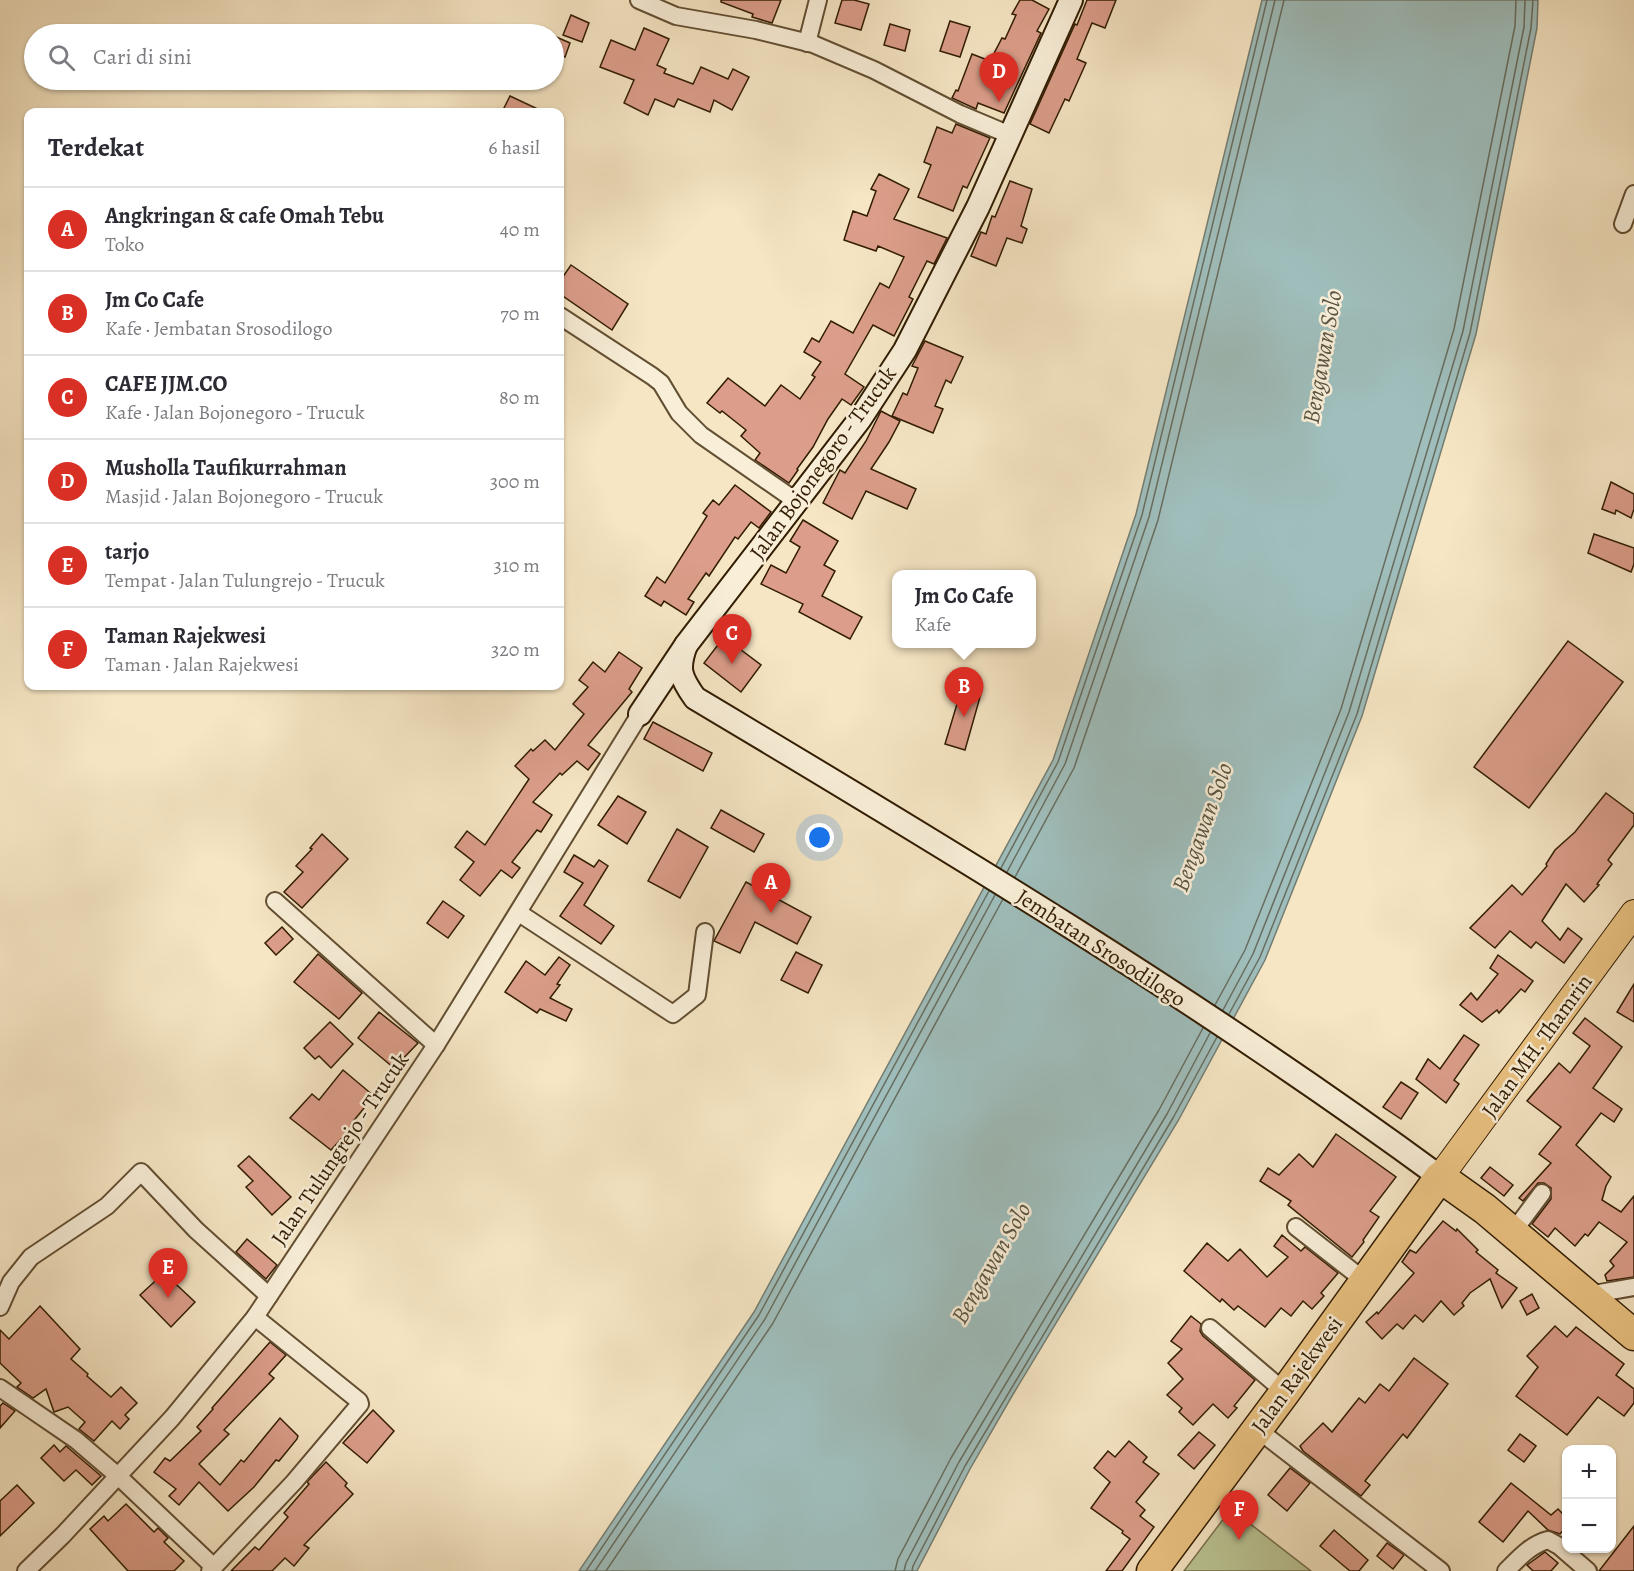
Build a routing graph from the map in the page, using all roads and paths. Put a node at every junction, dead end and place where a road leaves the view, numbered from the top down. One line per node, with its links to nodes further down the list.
1 (639, 0): 4 (street)
2 (818, 0): 4 (street)
3 (1071, 0): 5 (street, Jalan Bojonegoro - Trucuk)
4 (807, 43): 5 (street)
5 (1010, 135): 9 (street, Jalan Bojonegoro - Trucuk)
6 (1634, 194): 7 (street)
7 (1623, 224)
8 (564, 319): 9 (street)
9 (796, 501): 10 (street, Jalan Bojonegoro - Trucuk)
10 (686, 645): 11 (street); 12 (street, Jalan Bojonegoro - Trucuk)
11 (695, 698): 12 (street); 18 (street, Jembatan Srosodilogo)
12 (640, 714): 14 (street, Jalan Tulungrejo - Trucuk)
13 (275, 901): 17 (street)
14 (519, 913): 16 (street); 17 (street, Jalan Tulungrejo - Trucuk)
15 (1634, 913): 18 (main road, Jalan MH. Thamrin)
16 (705, 932)
17 (436, 1046): 25 (street, Jalan Tulungrejo - Trucuk)
18 (1440, 1177): 21 (highway); 22 (highway, Jalan Rajekwesi)
19 (1542, 1193): 21 (street)
20 (1296, 1227): 22 (street)
21 (1513, 1232): 24 (highway)
22 (1365, 1281): 31 (highway, Jalan Rajekwesi)
23 (1634, 1287): 24 (street)
24 (1588, 1295): 29 (highway)
25 (269, 1296): 26 (street); 27 (street, Jalan Tulungrejo - Trucuk)
26 (0, 1307)
27 (255, 1317): 33 (street, Jalan Tulungrejo - Trucuk); 34 (street)
28 (1210, 1328): 31 (street)
29 (1634, 1335)
30 (0, 1388): 33 (street)
31 (1285, 1392): 32 (highway, Jalan Rajekwesi)
32 (1257, 1429): 36 (highway, Jalan Rajekwesi); 37 (street)
33 (118, 1476): 34 (street); 35 (street, Jalan Tulungrejo - Trucuk)
34 (212, 1569)
35 (26, 1571)
36 (1152, 1571)
37 (1441, 1571)
38 (1506, 1571): 39 (street)
39 (1588, 1571)

